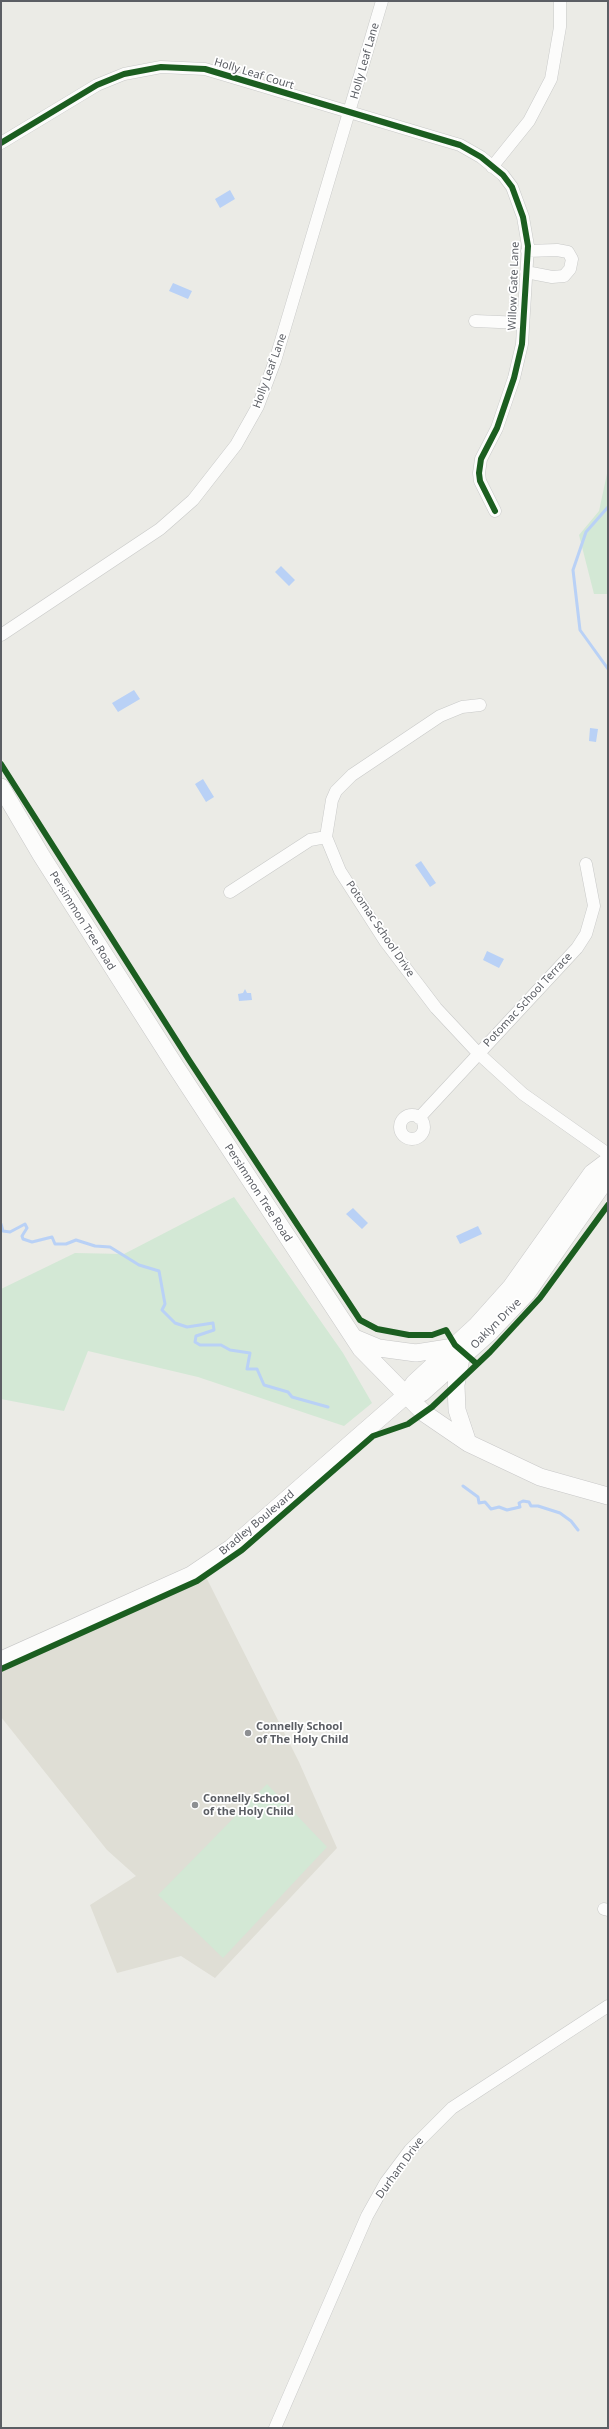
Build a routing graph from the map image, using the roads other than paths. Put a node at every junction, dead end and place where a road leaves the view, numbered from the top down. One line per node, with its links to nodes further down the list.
1 (382, 1): 3 (street, Holly Leaf Lane)
2 (560, 1): 5 (street)
3 (350, 113): 4 (street, Holly Leaf Court); 5 (street, Willow Gate Lane); 11 (street, Holly Leaf Lane)
4 (1, 143)
5 (492, 167): 6 (street, Willow Gate Lane)
6 (527, 251): 7 (street, Willow Gate Lane); 7 (street)
7 (526, 272): 9 (street, Willow Gate Lane)
8 (475, 321): 9 (street)
9 (523, 323): 10 (street, Willow Gate Lane)
10 (495, 511)
11 (1, 635)
12 (480, 706): 14 (street)
13 (1, 787): 22 (main road, Persimmon Tree Road)
14 (326, 837): 16 (street); 17 (street, Potomac School Drive)
15 (586, 864): 17 (street, Potomac School Terrace)
16 (230, 892)
17 (478, 1053): 18 (street, Potomac School Terrace); 19 (street, Potomac School Drive)
18 (419, 1118)
19 (608, 1154)
20 (608, 1161): 23 (main road, Oaklyn Drive)
21 (608, 1172): 23 (main road, Oaklyn Drive)
22 (353, 1337): 23 (main road); 24 (main road, Persimmon Tree Road)
23 (457, 1352): 24 (main road, Oaklyn Drive); 25 (main road)
24 (405, 1396): 25 (main road, Persimmon Tree Road); 27 (main road, Bradley Boulevard)
25 (468, 1443): 26 (main road, Persimmon Tree Road)
26 (608, 1496)
27 (1, 1660)
28 (608, 2006): 29 (street, Durham Drive)
29 (275, 2428)

